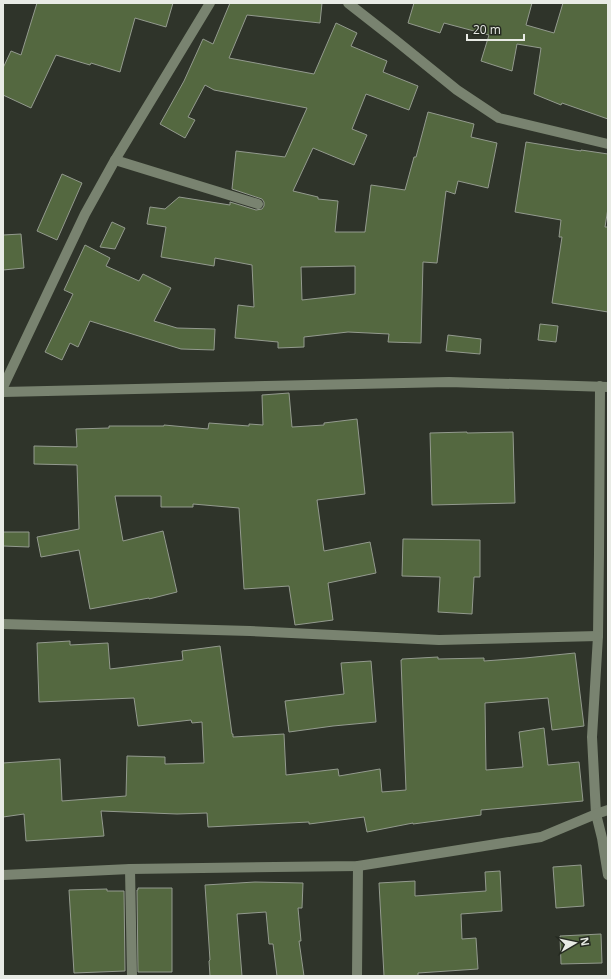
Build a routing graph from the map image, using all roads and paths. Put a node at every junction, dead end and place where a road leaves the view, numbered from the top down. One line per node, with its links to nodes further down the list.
1 (210, 3): 4 (street)
2 (348, 3): 3 (street)
3 (608, 144)
4 (116, 160): 5 (street); 6 (street)
5 (258, 204)
6 (3, 387)
7 (604, 387): 8 (street); 10 (street)
8 (3, 392)
9 (3, 624): 10 (street)
10 (598, 636): 12 (street)
11 (608, 810): 12 (street)
12 (596, 814): 13 (street); 16 (street)
13 (358, 866): 14 (street); 18 (street)
14 (130, 869): 15 (street); 17 (street)
15 (3, 875)
16 (608, 875)
17 (132, 976)
18 (357, 976)

